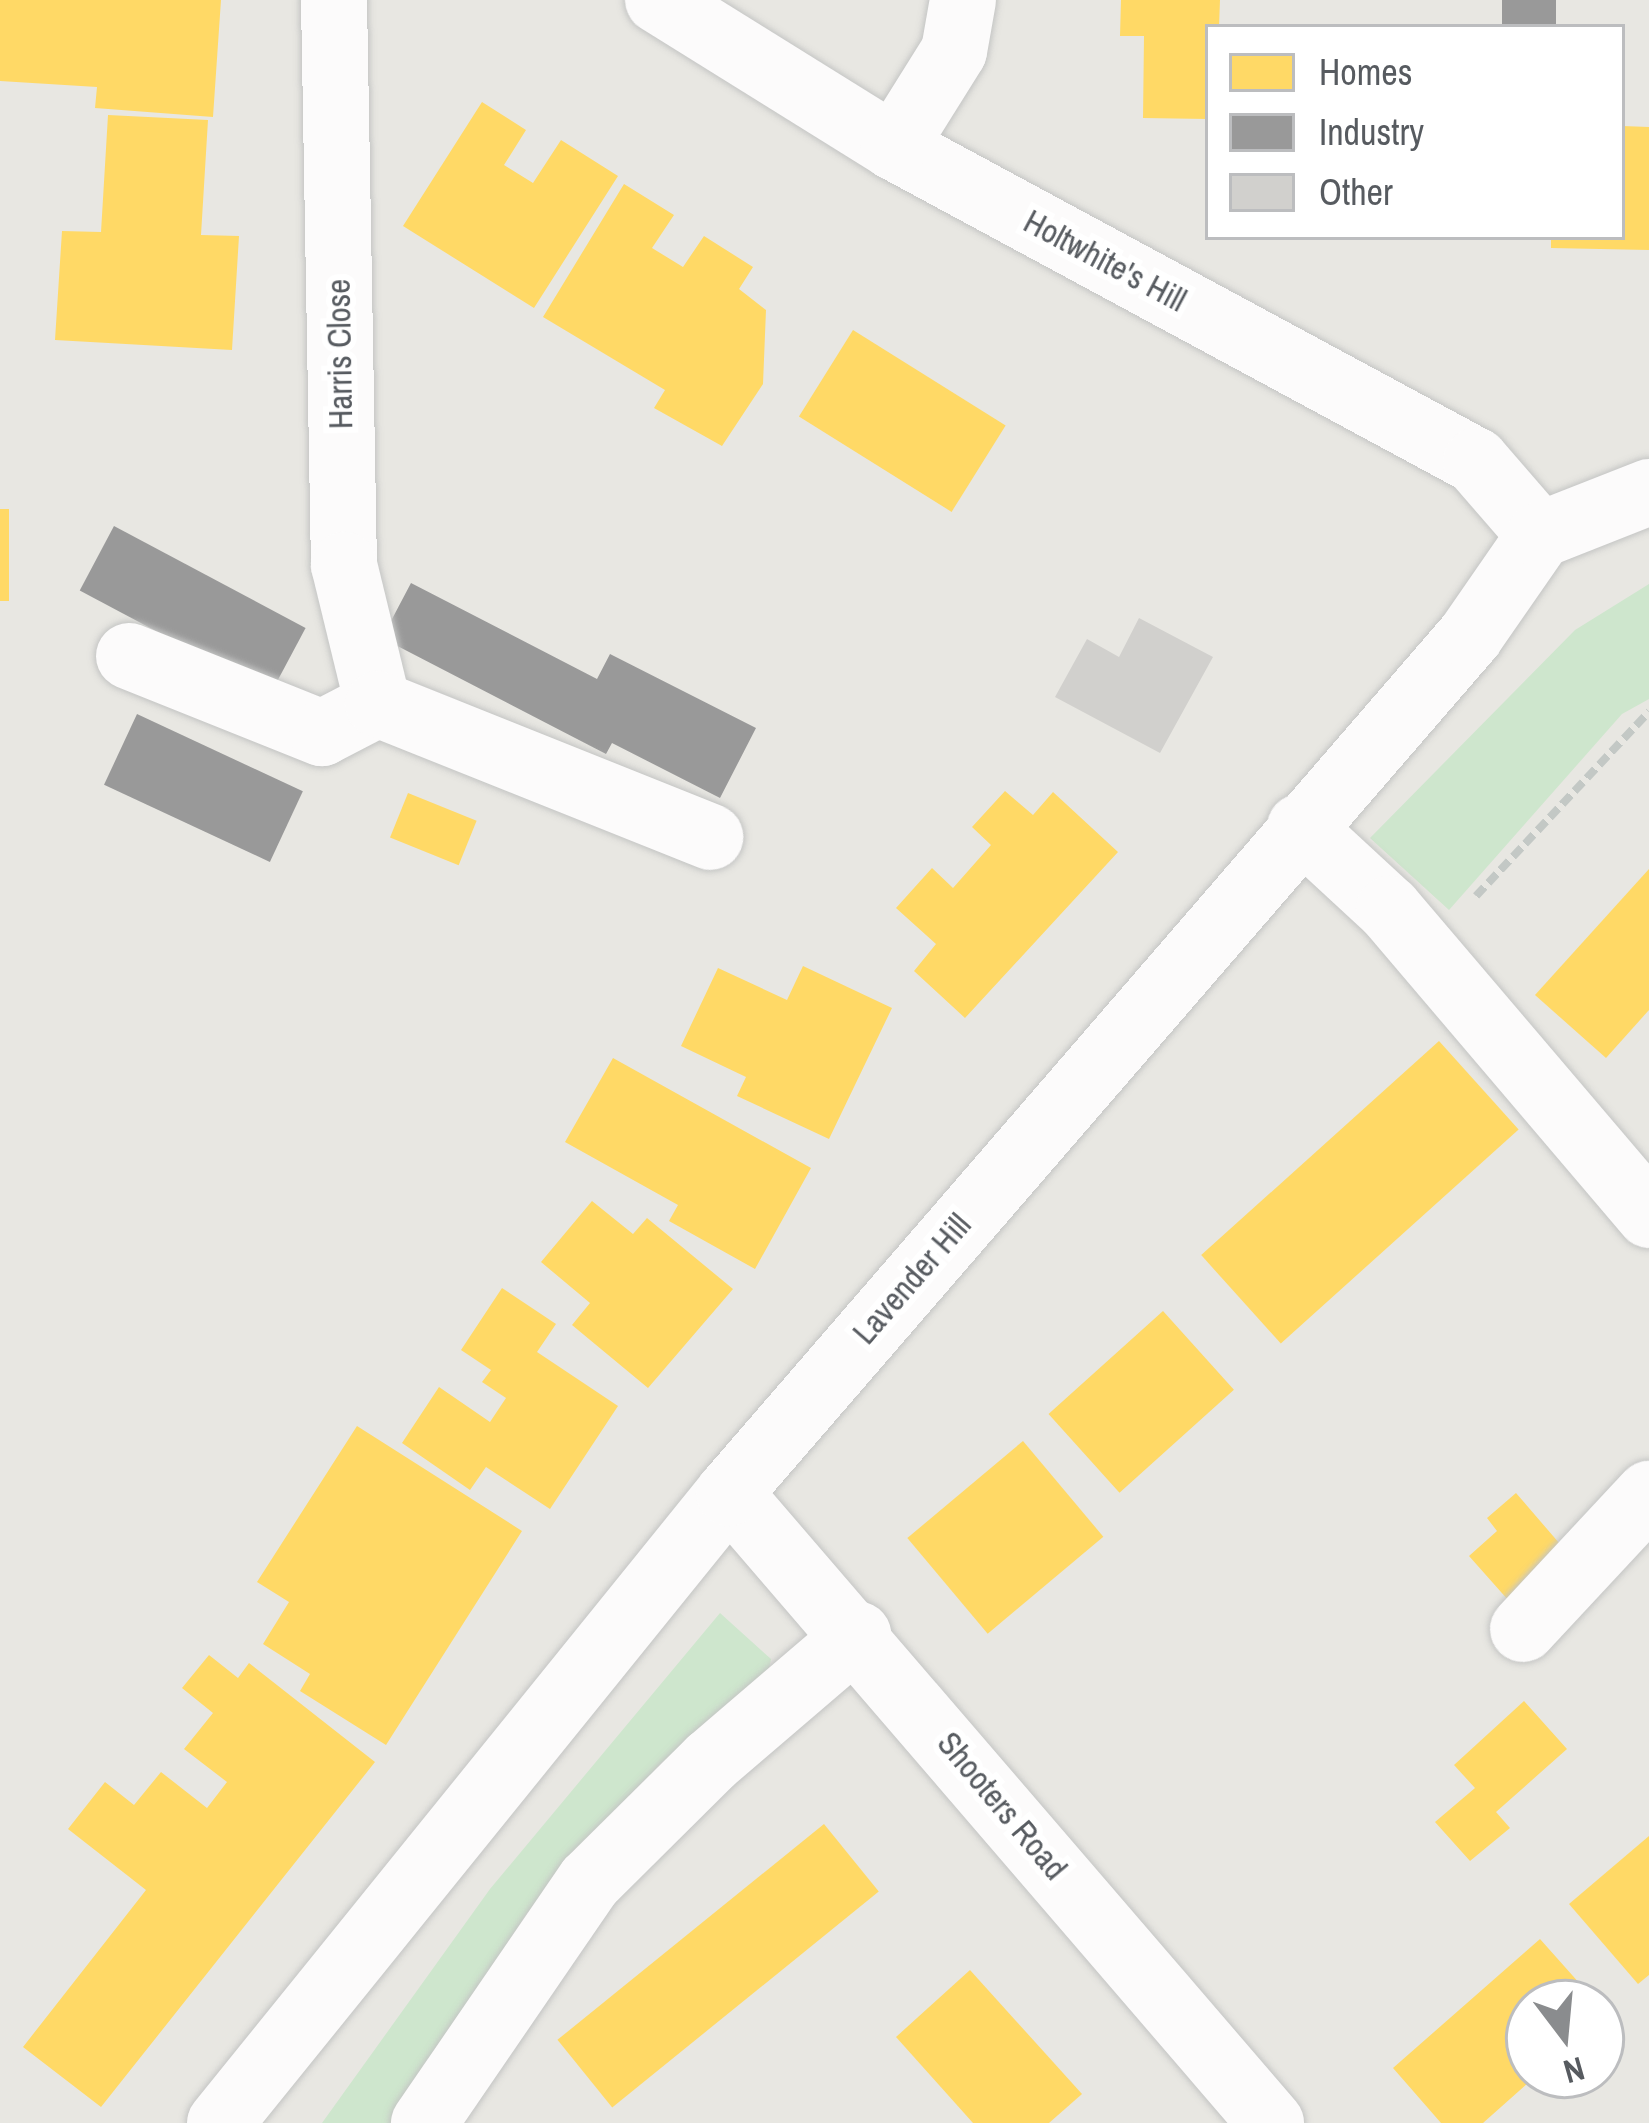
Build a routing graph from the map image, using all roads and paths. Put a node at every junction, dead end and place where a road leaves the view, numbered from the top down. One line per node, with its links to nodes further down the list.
1 (334, 0): 8 (street, Harris Close)
2 (658, 0): 4 (street, Holtwhite's Hill)
3 (963, 0): 4 (street)
4 (894, 147): 6 (street, Holtwhite's Hill)
5 (1649, 492): 6 (street)
6 (1540, 535): 10 (street, Lavender Hill)
7 (129, 656): 8 (street)
8 (378, 704): 11 (street)
9 (1649, 712): 12 (path)
10 (1300, 827): 13 (street); 14 (street, Lavender Hill)
11 (710, 837)
12 (1465, 909)
13 (1649, 1215)
14 (729, 1493): 17 (street, Shooters Road); 18 (street, Lavender Hill)
15 (1649, 1494): 16 (street)
16 (1523, 1629)
17 (858, 1635): 19 (street); 20 (street, Shooters Road)
18 (220, 2123)
19 (424, 2123)
20 (1270, 2123)

